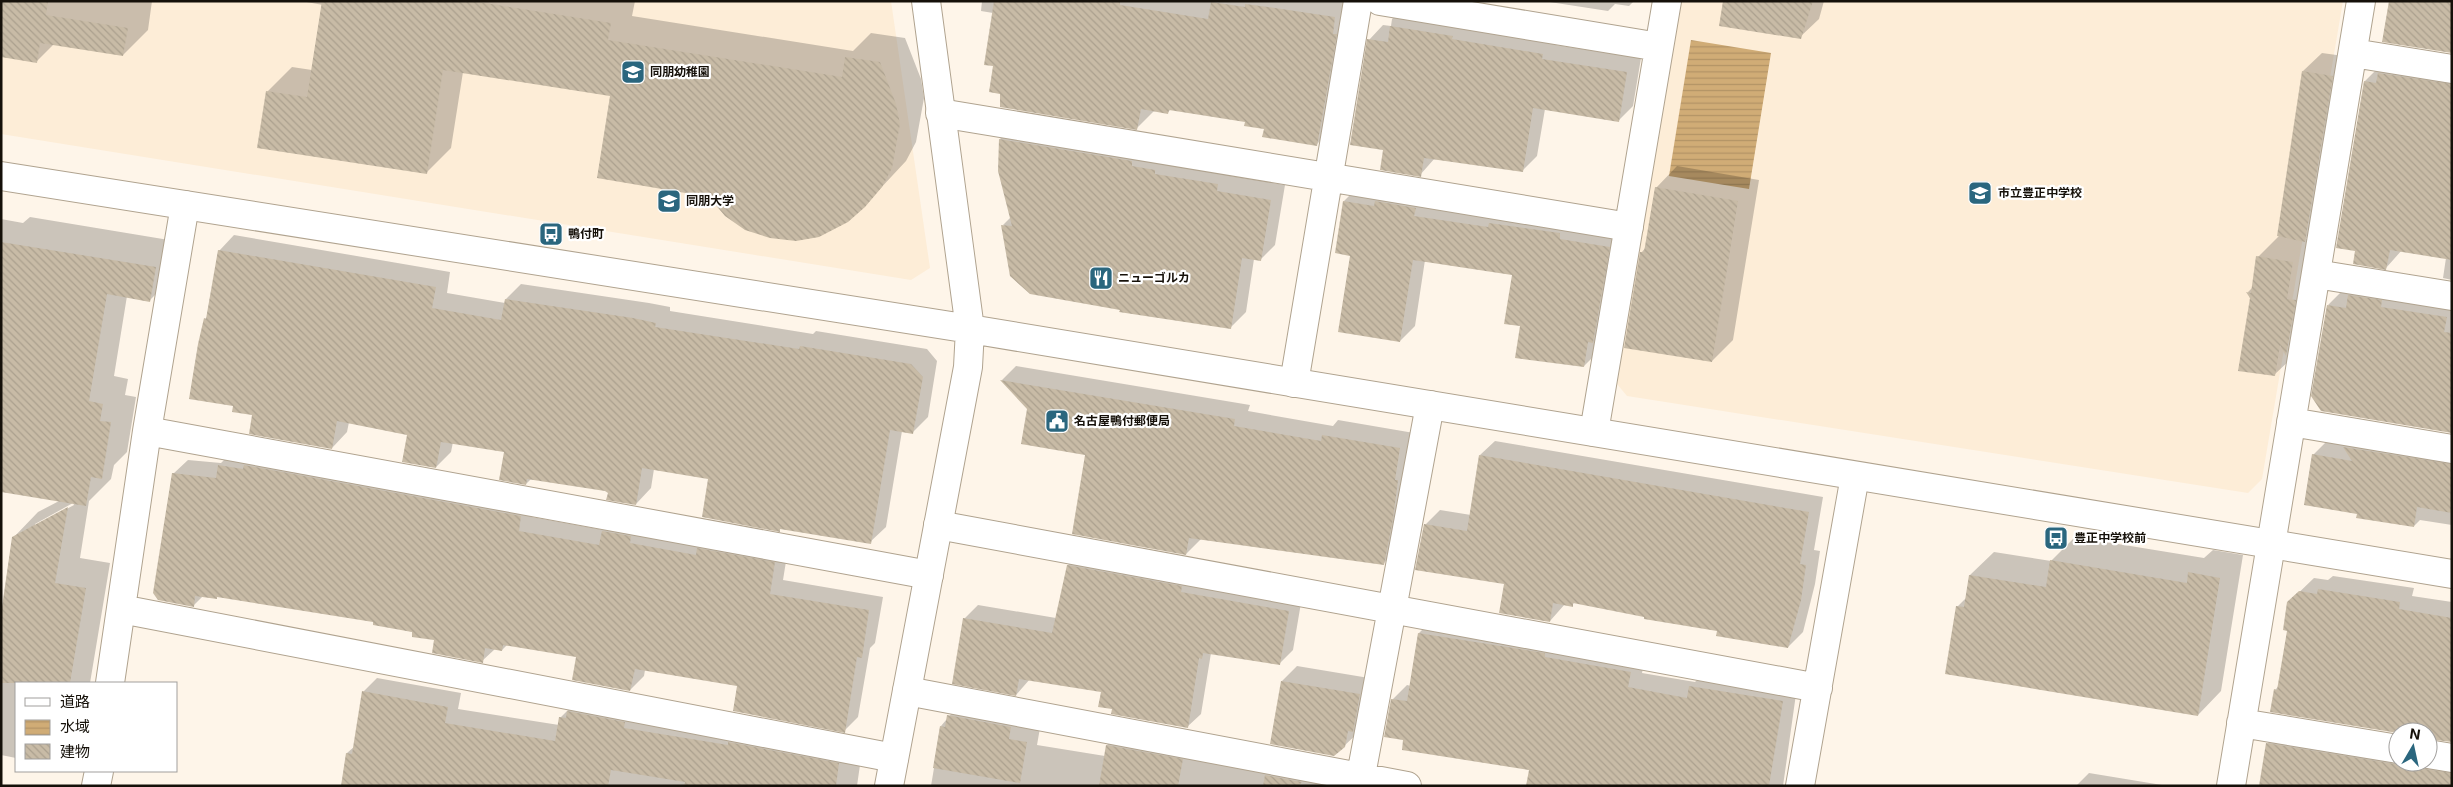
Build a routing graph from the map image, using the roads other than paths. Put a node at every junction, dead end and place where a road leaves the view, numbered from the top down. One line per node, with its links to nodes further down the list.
1 (926, 1): 9 (street)
2 (1358, 1): 11 (street)
3 (1380, 1): 6 (street)
4 (1667, 1): 6 (street)
5 (2361, 1): 7 (street)
6 (1659, 47): 13 (street)
7 (2353, 53): 8 (street); 14 (street)
8 (2452, 69)
9 (940, 113): 11 (street); 16 (street)
10 (1, 176): 12 (street)
11 (1329, 177): 13 (street); 17 (street)
12 (185, 205): 16 (street); 20 (street)
13 (1629, 227): 21 (street)
14 (2316, 274): 15 (street); 19 (street)
15 (2452, 296)
16 (970, 329): 17 (street); 24 (street)
17 (1294, 383): 18 (street)
18 (1430, 405): 21 (street); 29 (street)
19 (2291, 422): 22 (street); 25 (street)
20 (147, 431): 27 (street); 28 (street)
21 (1594, 432): 23 (street)
22 (2452, 449)
23 (1855, 476): 25 (street); 31 (street)
24 (938, 525): 27 (street); 29 (street)
25 (2271, 544): 26 (street); 33 (street)
26 (2452, 574)
27 (929, 575): 32 (street)
28 (121, 609): 30 (street); 36 (street)
29 (1392, 609): 31 (street); 39 (street)
30 (110, 682)
31 (1818, 688): 43 (street)
32 (907, 691): 36 (street); 39 (street)
33 (2241, 723): 34 (street); 44 (street)
34 (2388, 747)
35 (2438, 756): 37 (street)
36 (894, 758): 41 (street)
37 (2452, 758)
38 (98, 772): 40 (street)
39 (1359, 781): 42 (street)
40 (96, 786)
41 (889, 786)
42 (1407, 786)
43 (1800, 786)
44 (2231, 786)

